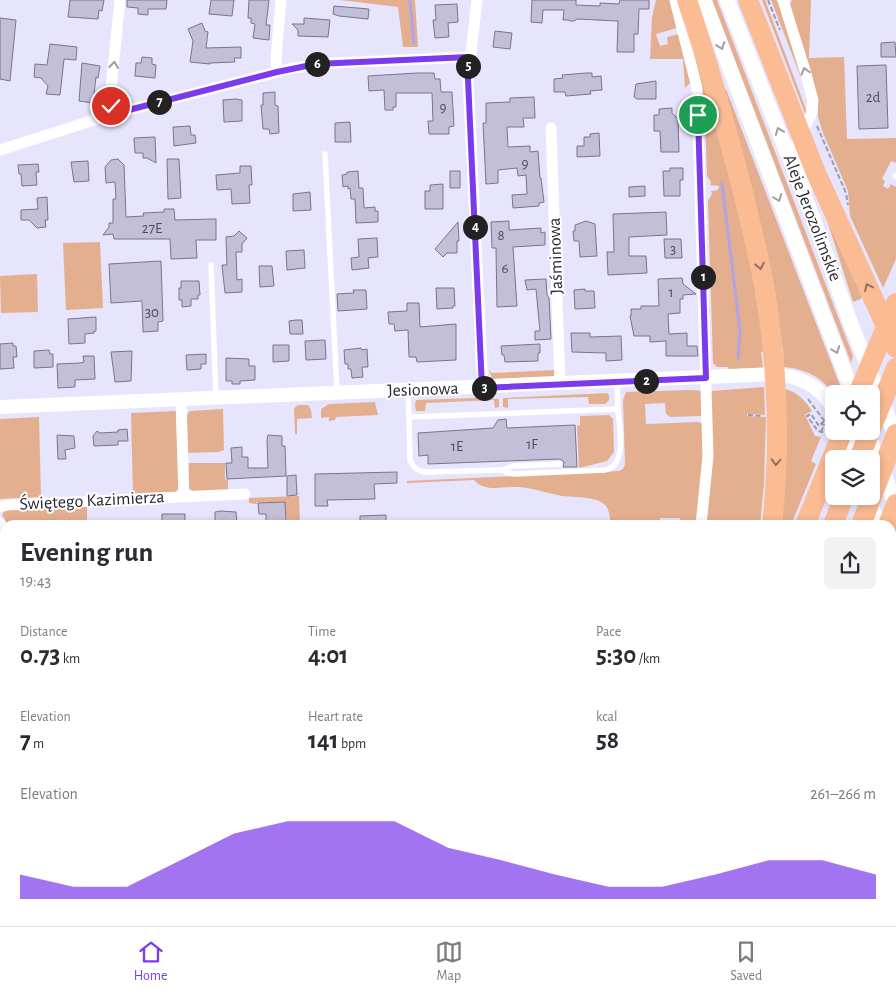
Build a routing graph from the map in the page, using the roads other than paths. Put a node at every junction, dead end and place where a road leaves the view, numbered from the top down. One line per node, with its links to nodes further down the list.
1 (120, 0): 12 (street, one-way to 1)
2 (281, 0): 11 (street)
3 (477, 0): 10 (street)
4 (675, 0): 21 (street)
5 (687, 0): 48 (highway, one-way to 48)
6 (704, 0): 24 (main road, Aleje Jerozolimskie, one-way to 24)
7 (727, 0): 16 (main road, Aleje Jerozolimskie, one-way to 7)
8 (748, 0): 19 (highway, one-way to 8)
9 (783, 0): 16 (street, one-way to 9)
10 (469, 57): 11 (street); 26 (street)
11 (277, 72): 12 (street)
12 (113, 114): 14 (street)
13 (550, 128): 23 (street, Jaśminowa)
14 (0, 150)
15 (325, 154): 28 (lane)
16 (813, 218): 36 (main road, Aleje Jerozolimskie)
17 (211, 264): 30 (lane)
18 (894, 307): 25 (highway)
19 (896, 348)
20 (896, 368): 33 (highway)
21 (706, 378): 22 (street, Jesionowa); 29 (street, Jesionowa); 47 (street)
22 (617, 382): 23 (street, Jesionowa); 34 (lane)
23 (560, 384): 26 (street, Jesionowa)
24 (850, 385)
25 (862, 385)
26 (482, 388): 27 (street, Jesionowa)
27 (408, 391): 28 (street, Jesionowa); 35 (lane)
28 (337, 394): 30 (street, Jesionowa)
29 (825, 397)
30 (216, 398): 31 (street, Jesionowa)
31 (181, 400): 32 (street, Jesionowa); 42 (street, Świętego Kazimierza)
32 (0, 407)
33 (880, 407)
34 (618, 409): 35 (lane); 40 (lane)
35 (409, 417): 40 (lane)
36 (896, 436): 51 (highway)
37 (835, 440): 49 (highway)
38 (873, 440): 45 (main road)
39 (560, 464): 40 (lane)
40 (502, 470)
41 (245, 494): 42 (street, Świętego Kazimierza)
42 (184, 497): 46 (street, Świętego Kazimierza)
43 (841, 505): 50 (highway)
44 (871, 505): 52 (street)
45 (896, 505): 53 (highway)
46 (0, 507)
47 (702, 520)
48 (773, 520)
49 (807, 520)
50 (835, 520)
51 (862, 520)
52 (877, 520)
53 (890, 520)

